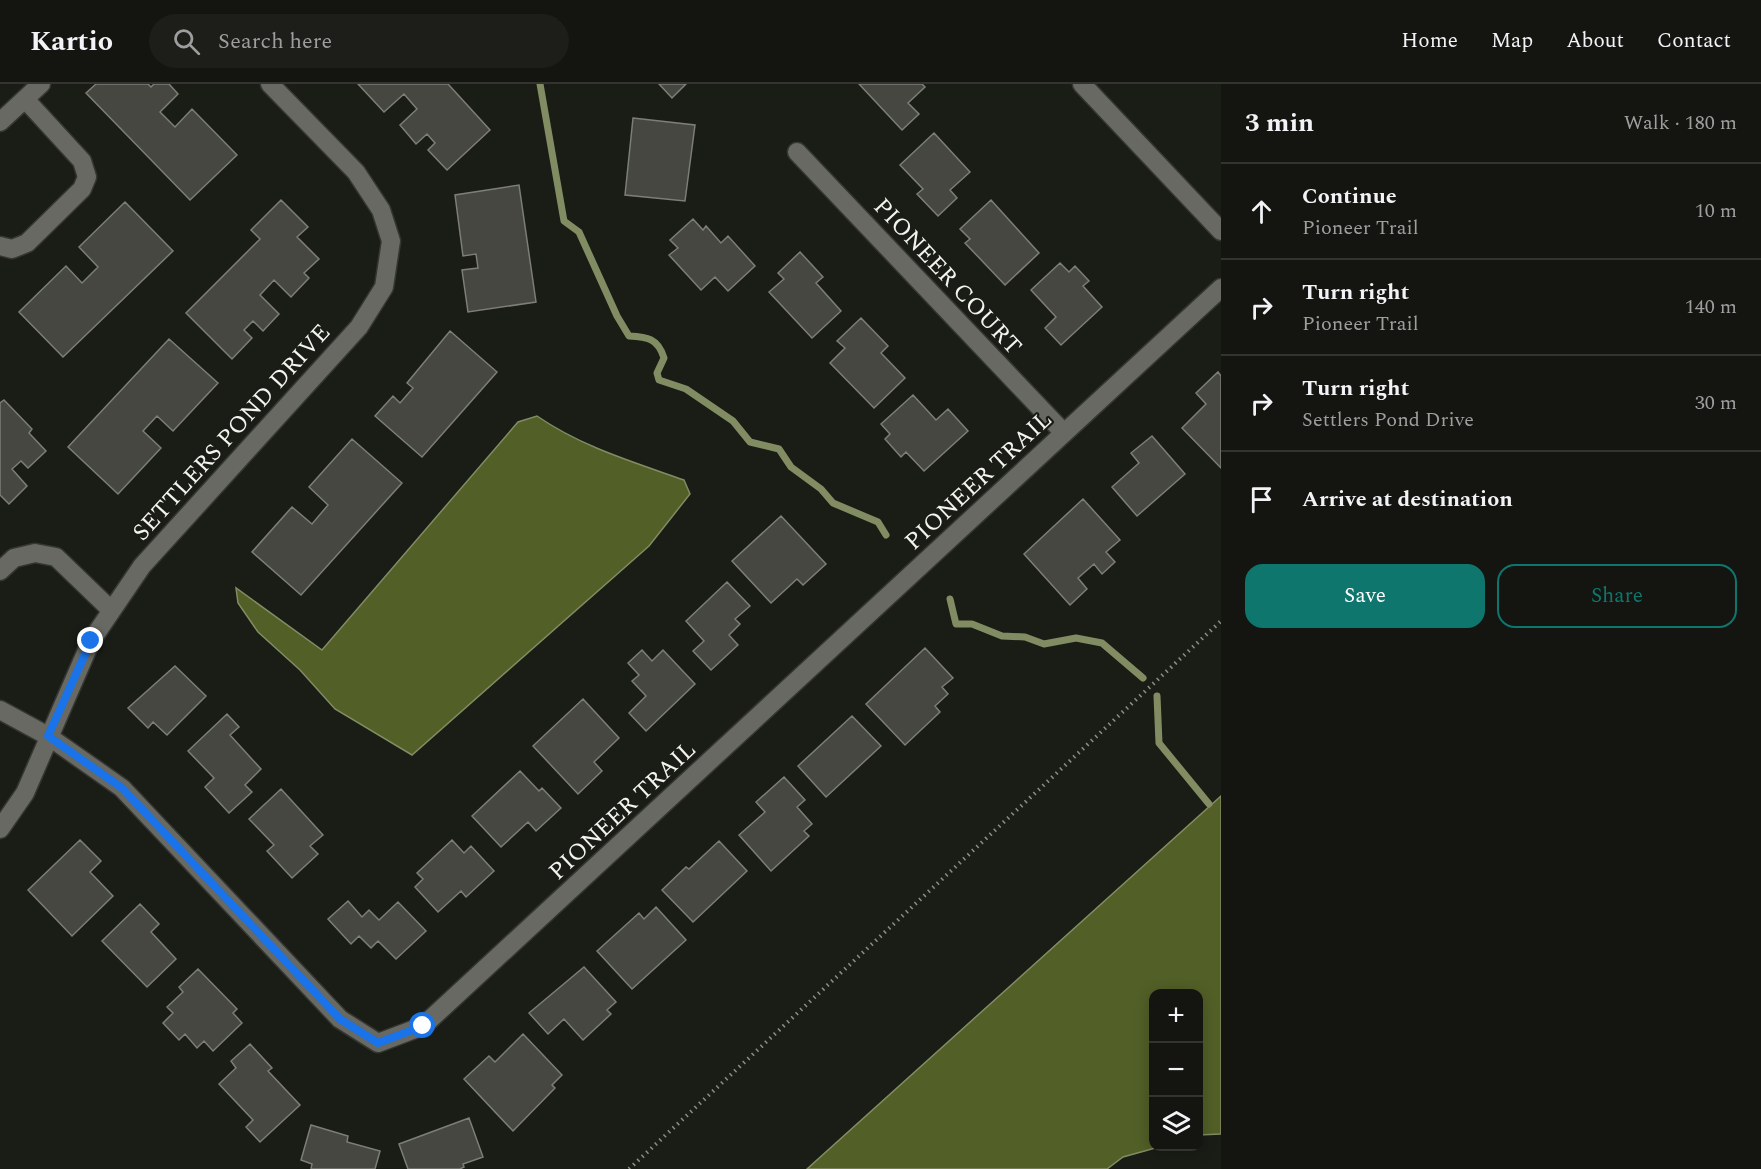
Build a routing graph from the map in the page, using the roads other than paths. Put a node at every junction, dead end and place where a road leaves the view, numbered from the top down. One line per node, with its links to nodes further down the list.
1 (41, 84): 4 (street)
2 (270, 84): 12 (street, SETTLERS POND DRIVE)
3 (1082, 84): 7 (street)
4 (25, 99): 5 (street); 8 (street)
5 (0, 122)
6 (797, 152): 10 (street, PIONEER COURT)
7 (1221, 231)
8 (0, 246)
9 (1221, 288): 10 (street, PIONEER TRAIL)
10 (1064, 433): 14 (street, PIONEER TRAIL)
11 (0, 572): 12 (street)
12 (111, 610): 14 (street, SETTLERS POND DRIVE)
13 (0, 710): 14 (street)
14 (48, 736): 15 (street, SETTLERS POND DRIVE)
15 (0, 829)

